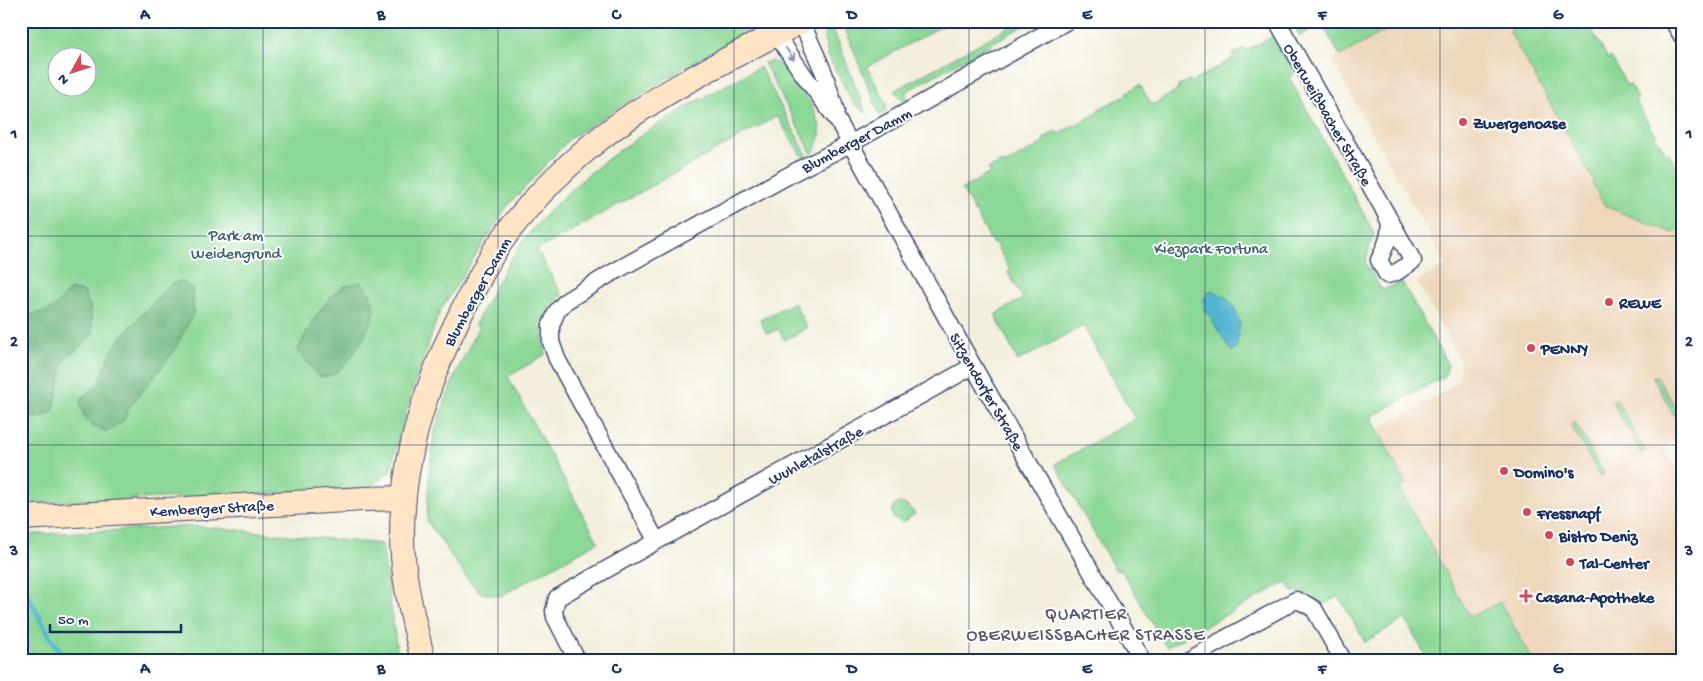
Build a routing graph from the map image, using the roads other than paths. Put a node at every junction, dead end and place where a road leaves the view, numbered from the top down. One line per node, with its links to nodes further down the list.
1 (801, 21): 5 (main road, Blumberger Damm); 7 (street, Sitzendorfer Straße)
2 (1067, 21): 8 (street, Blumberger Damm)
3 (1276, 21): 9 (street, Oberweißbacher Straße)
4 (1673, 21): 6 (street)
5 (776, 34): 7 (street, Sitzendorfer Straße, one-way to 7); 11 (main road, Blumberger Damm)
6 (1682, 36)
7 (838, 121): 8 (street, Sitzendorfer Straße)
8 (850, 144): 10 (street, Sitzendorfer Straße); 13 (street, Blumberger Damm)
9 (1382, 206)
10 (973, 366): 13 (street, Wuhletalstraße); 16 (street, Sitzendorfer Straße)
11 (403, 498): 12 (main road, Kemberger Straße); 14 (main road)
12 (21, 518)
13 (656, 540): 15 (street, Wuhletalstraße)
14 (424, 660)
15 (577, 660)
16 (1142, 660)
17 (1186, 660): 18 (street)
18 (1343, 660)

